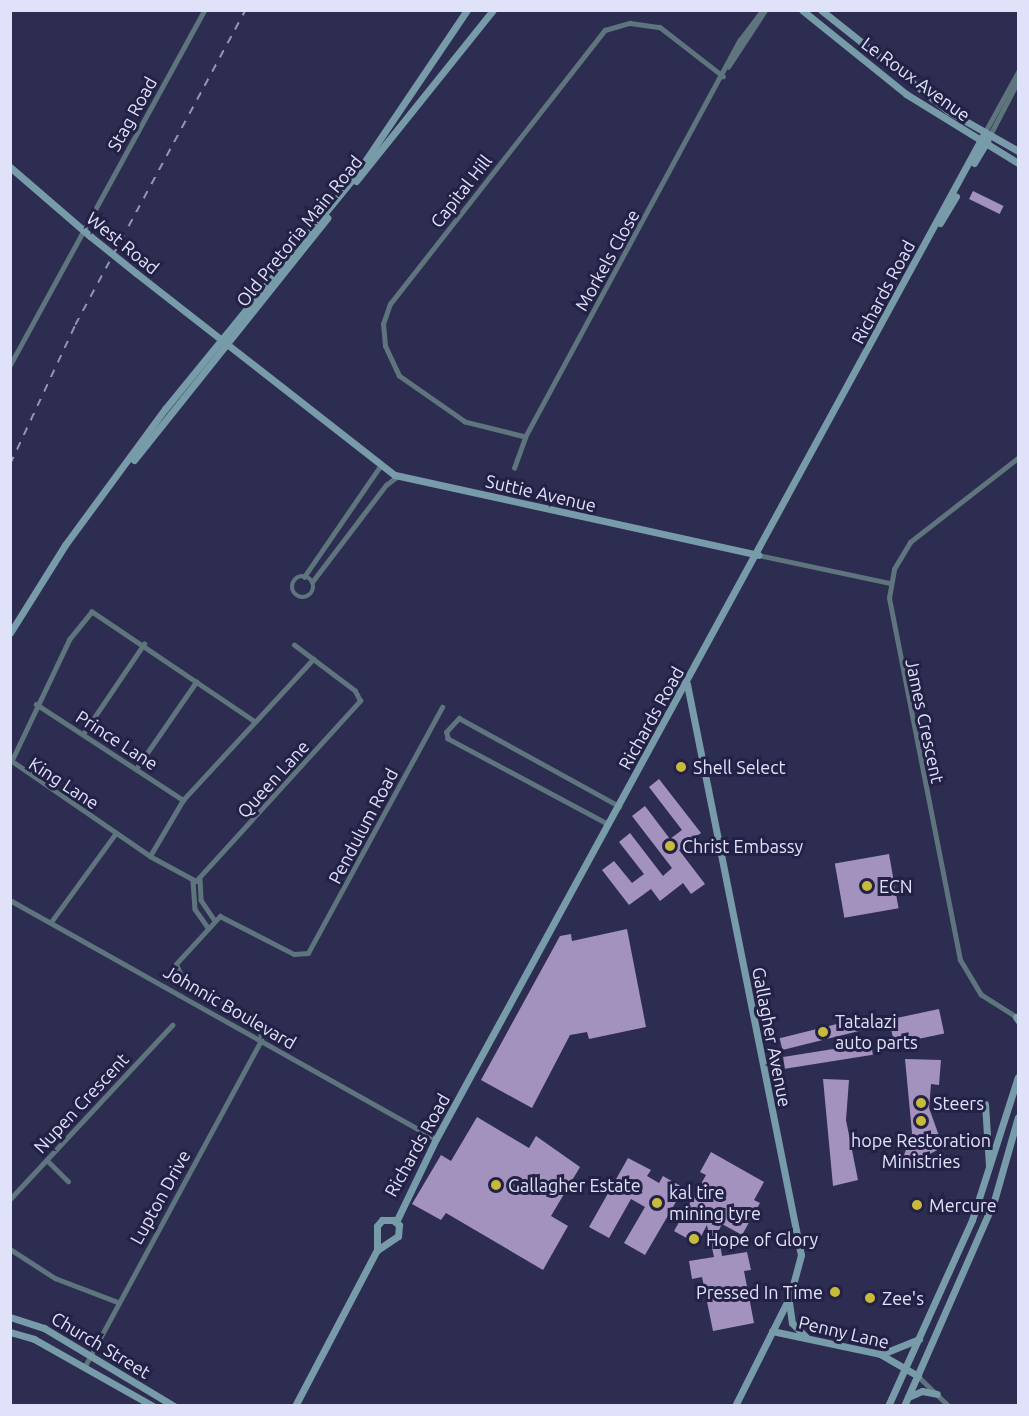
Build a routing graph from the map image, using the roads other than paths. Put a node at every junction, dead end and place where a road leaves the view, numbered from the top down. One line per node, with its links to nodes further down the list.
1 (204, 10): 15 (street, Stag Road)
2 (467, 10): 16 (street, Old Pretoria Main Road)
3 (493, 10): 17 (street, Old Pretoria Main Road)
4 (764, 10): 8 (street, Morkels Close)
5 (802, 10): 11 (street, Le Roux Avenue)
6 (821, 10): 10 (street, Le Roux Avenue)
7 (1018, 72): 10 (street, Richards Road)
8 (723, 76): 19 (street, Morkels Close); 19 (street, Capital Hill)
9 (1018, 81): 10 (street, Richards Road)
10 (987, 134): 11 (street, Richards Road); 12 (street, Le Roux Avenue)
11 (982, 143): 13 (street, Le Roux Avenue); 27 (street, Richards Road)
12 (1018, 151)
13 (1018, 163)
14 (10, 166): 15 (street, West Road)
15 (86, 234): 16 (street, West Road, bridge); 18 (street, Stag Road)
16 (221, 339): 17 (street, West Road); 22 (street, Old Pretoria Main Road)
17 (227, 345): 21 (street, Suttie Avenue); 22 (street, Old Pretoria Main Road)
18 (10, 365)
19 (525, 437): 23 (street, Morkels Close)
20 (1018, 458): 30 (street, James Crescent)
21 (381, 465): 24 (street, Suttie Avenue); 25 (street)
22 (125, 468): 31 (street, Old Pretoria Main Road)
23 (514, 468)
24 (398, 476): 26 (street); 27 (street, Suttie Avenue)
25 (350, 514): 26 (street); 28 (street)
26 (359, 520): 29 (street)
27 (758, 555): 30 (street, Suttie Avenue); 36 (street, Richards Road)
28 (304, 577): 29 (street); 29 (street)
29 (312, 582)
30 (890, 583): 53 (street, James Crescent)
31 (10, 633)
32 (144, 644): 35 (street, King Lane); 37 (street, King Lane); 40 (street)
33 (294, 645): 34 (street)
34 (313, 659): 39 (street); 47 (street, Queen Lane)
35 (196, 682): 39 (street, King Lane); 41 (street)
36 (687, 684): 43 (street, Richards Road); 69 (street, Gallagher Avenue)
37 (36, 704): 40 (street, Prince Lane); 45 (street, King Lane)
38 (442, 707): 50 (street, Pendulum Road)
39 (255, 722): 42 (street)
40 (83, 734): 41 (street, Prince Lane)
41 (136, 769): 42 (street, Prince Lane)
42 (183, 800): 46 (street)
43 (620, 807): 44 (street, Richards Road); 44 (street)
44 (609, 825): 59 (street, Richards Road)
45 (116, 833): 46 (street, King Lane); 51 (street)
46 (150, 856): 48 (street)
47 (200, 879): 48 (street); 50 (street)
48 (193, 881): 52 (street)
49 (10, 900): 51 (street, Johnnic Boulevard)
50 (214, 919): 52 (street)
51 (51, 922): 55 (street, Johnnic Boulevard)
52 (207, 926): 55 (street)
53 (1018, 1018)
54 (172, 1025): 60 (street, Nupen Crescent)
55 (261, 1041): 59 (street, Johnnic Boulevard); 70 (street, Lupton Drive)
56 (1018, 1077): 61 (street)
57 (985, 1104): 61 (street)
58 (1018, 1117): 80 (street)
59 (436, 1139): 64 (street, Richards Road)
60 (47, 1160): 62 (street); 63 (street, Nupen Crescent)
61 (988, 1177): 74 (street)
62 (68, 1180)
63 (10, 1199)
64 (393, 1220): 65 (street); 66 (street)
65 (378, 1237): 66 (street); 68 (street)
66 (388, 1242): 68 (street)
67 (10, 1249): 70 (street)
68 (377, 1250): 85 (street)
69 (790, 1296): 72 (street, Gallagher Avenue); 75 (street)
70 (118, 1302): 77 (street, Lupton Drive)
71 (10, 1317): 77 (street, Church Street)
72 (772, 1331): 75 (street, Penny Lane); 86 (street, Gallagher Avenue)
73 (10, 1334): 78 (street, Church Street)
74 (920, 1338): 76 (street); 79 (street)
75 (811, 1340): 76 (street, Penny Lane)
76 (880, 1354): 79 (street, Penny Lane)
77 (90, 1356): 78 (street, Lupton Drive); 84 (street, Church Street)
78 (85, 1366): 83 (street, Church Street)
79 (907, 1366): 80 (street, Penny Lane); 87 (street)
80 (918, 1376): 81 (street); 82 (street)
81 (937, 1394): 82 (street); 89 (street)
82 (909, 1396): 88 (street)
83 (153, 1406)
84 (174, 1406)
85 (295, 1406)
86 (735, 1406)
87 (888, 1406)
88 (904, 1406)
89 (949, 1406)

